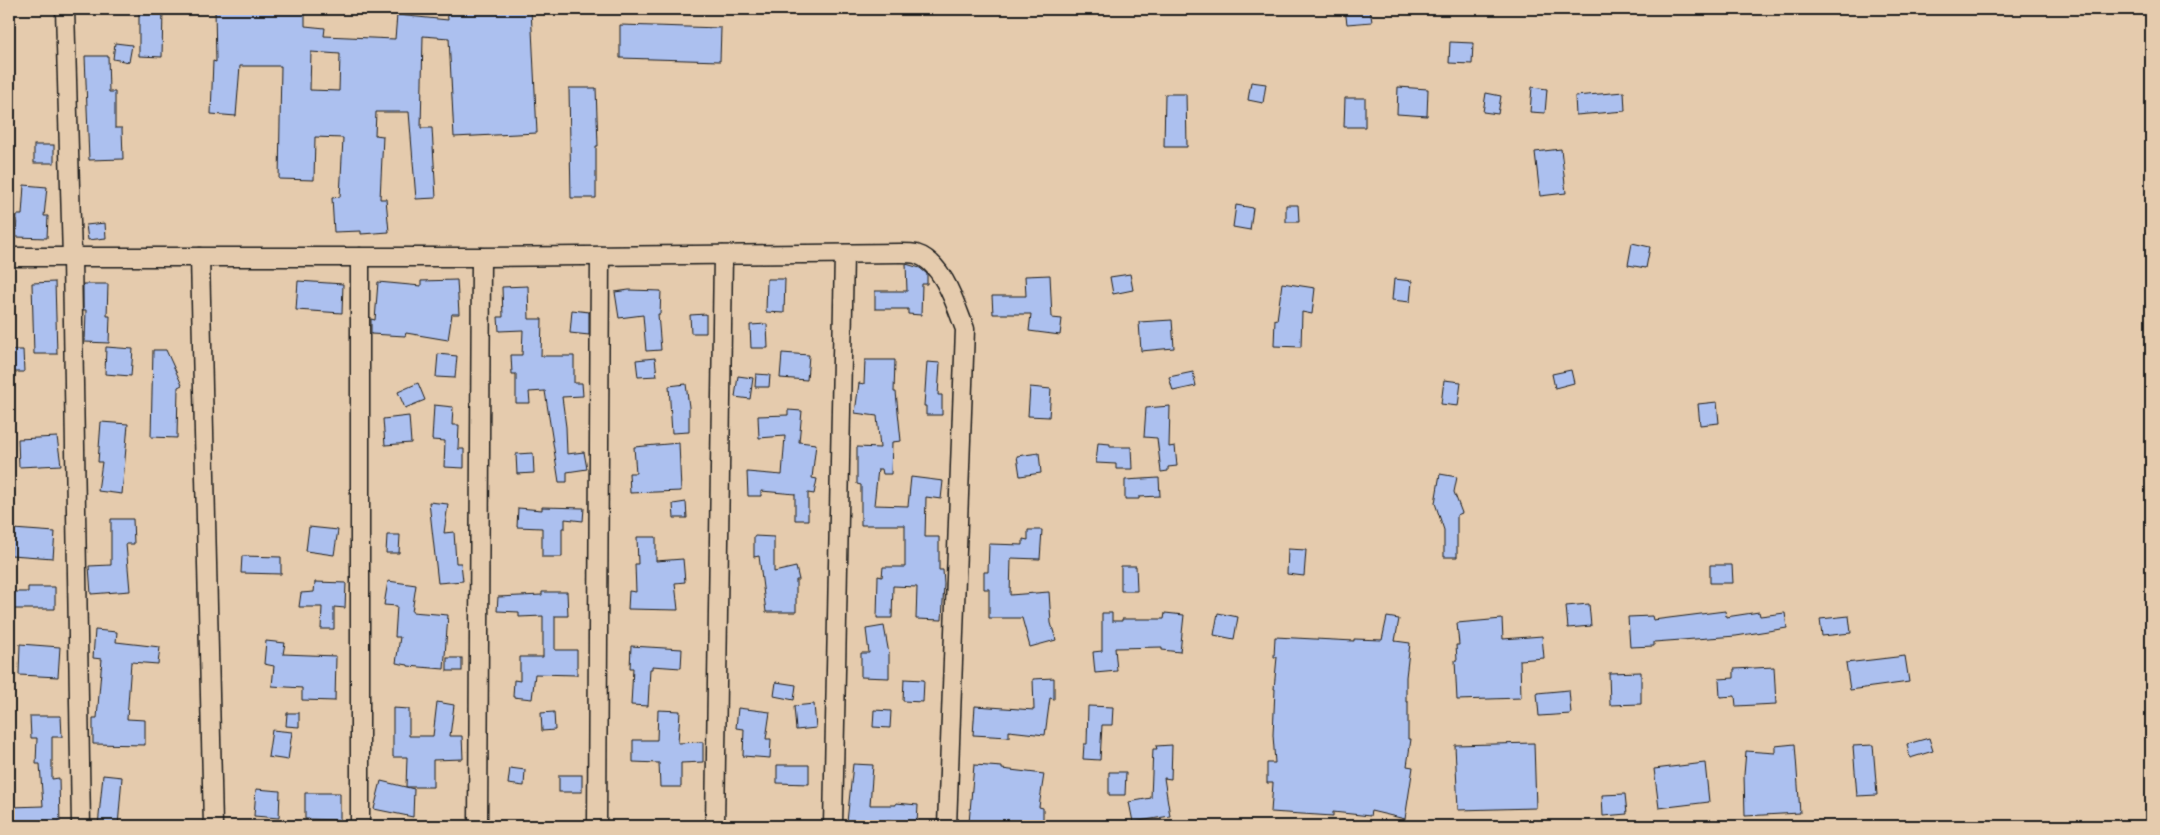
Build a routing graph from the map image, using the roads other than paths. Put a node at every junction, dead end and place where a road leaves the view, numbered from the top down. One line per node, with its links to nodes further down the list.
1 (65, 9): 9 (street)
2 (844, 254): 3 (street); 16 (street); 17 (street)
3 (723, 255): 4 (street); 15 (street)
4 (600, 256): 8 (street); 14 (street)
5 (9, 257): 9 (street)
6 (200, 257): 7 (street); 9 (street); 11 (street)
7 (360, 257): 8 (street); 12 (street)
8 (481, 257): 13 (street)
9 (72, 258): 10 (street)
10 (81, 826)
11 (213, 826)
12 (360, 826)
13 (478, 826)
14 (597, 826)
15 (715, 826)
16 (833, 826)
17 (947, 826)

